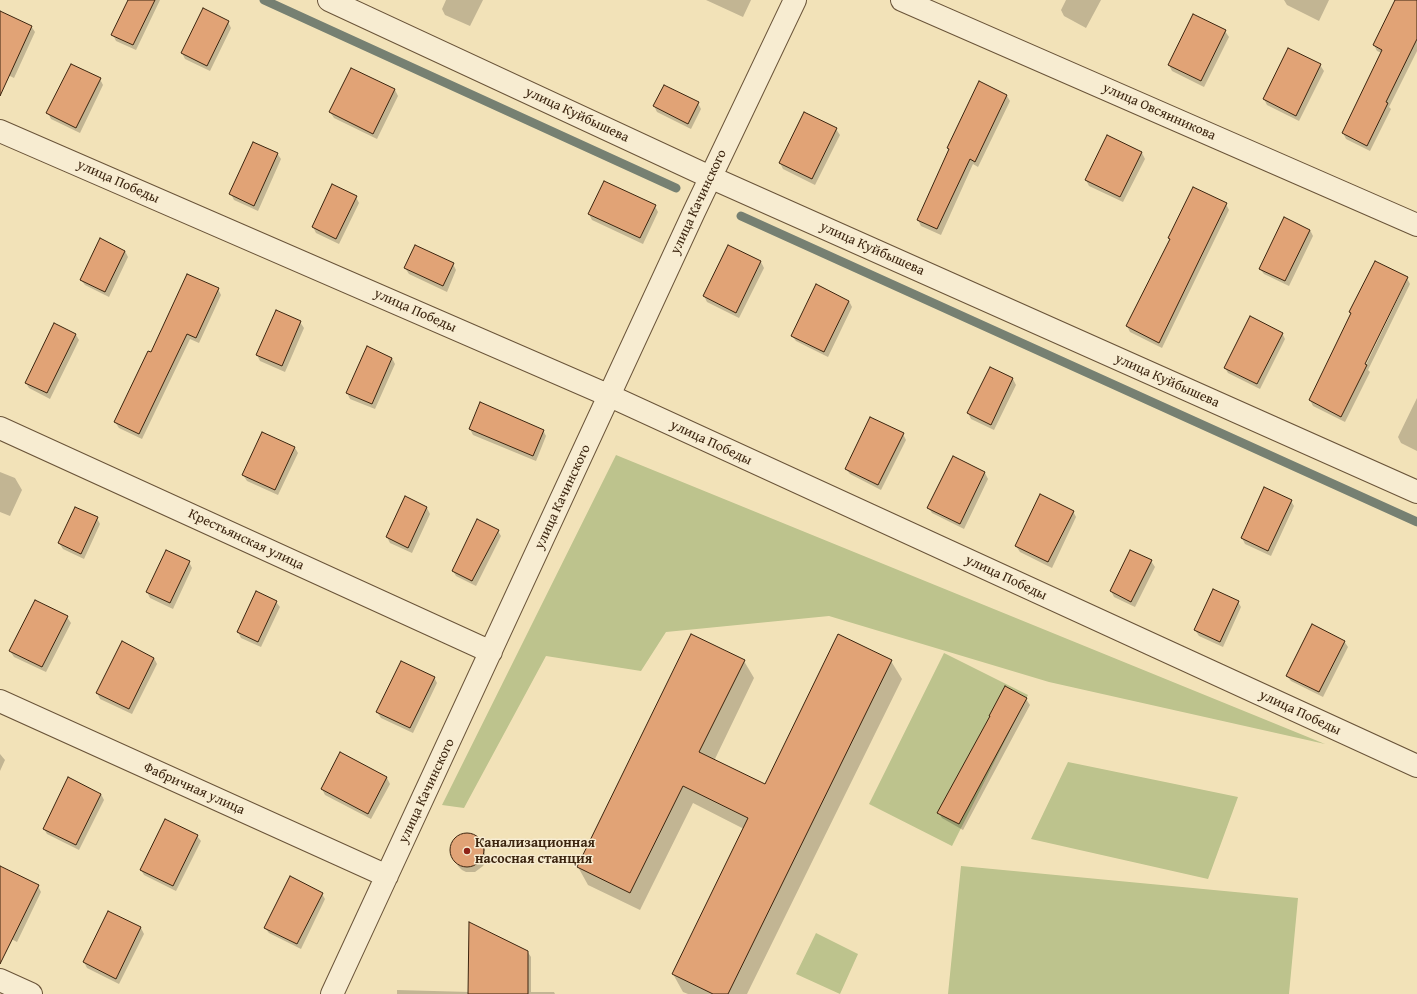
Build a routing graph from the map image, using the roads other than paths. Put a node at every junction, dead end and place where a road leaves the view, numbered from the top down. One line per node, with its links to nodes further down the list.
1 (329, 0): 5 (street, улица Куйбышева)
2 (795, 0): 5 (street, улица Качинского)
3 (902, 0): 6 (street, улица Овсянникова)
4 (0, 131): 7 (street, улица Победы)
5 (710, 177): 7 (street, улица Качинского); 9 (street, улица Куйбышева)
6 (1417, 225)
7 (610, 396): 10 (street, улица Качинского); 12 (street, улица Победы)
8 (0, 428): 10 (street, Крестьянская улица)
9 (1417, 492)
10 (491, 652): 13 (street, улица Качинского)
11 (0, 701): 13 (street, Фабричная улица)
12 (1417, 766)
13 (388, 876): 16 (street, улица Качинского)
14 (0, 980): 15 (street)
15 (31, 994)
16 (332, 994)

